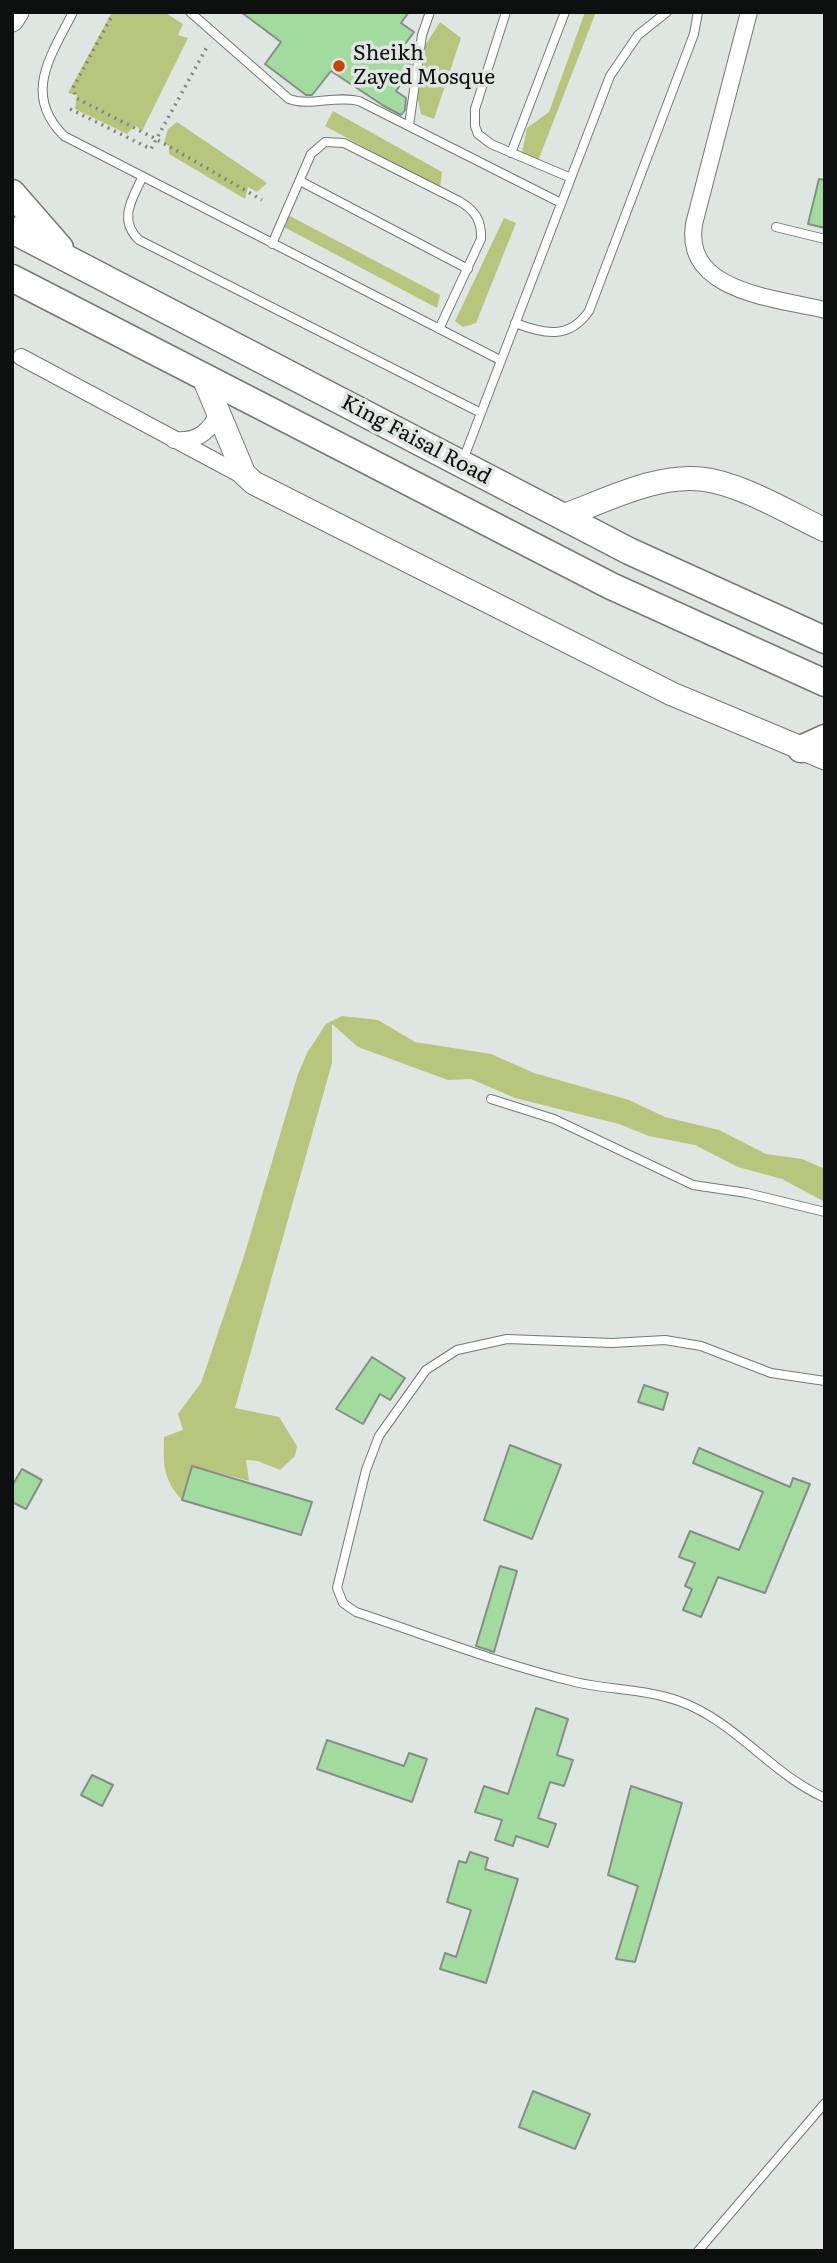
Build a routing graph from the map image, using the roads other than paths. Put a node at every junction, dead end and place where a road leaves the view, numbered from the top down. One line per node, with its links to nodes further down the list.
1 (17, 12): 10 (street)
2 (73, 12): 13 (lane)
3 (190, 12): 11 (lane)
4 (430, 12): 11 (lane)
5 (506, 12): 12 (lane)
6 (565, 12): 12 (lane)
7 (667, 12): 14 (lane)
8 (698, 12): 27 (lane)
9 (749, 12): 26 (street)
10 (12, 20)
11 (409, 125): 17 (lane)
12 (511, 153): 14 (lane)
13 (142, 178): 21 (lane); 33 (lane)
14 (571, 178): 17 (lane)
15 (300, 181): 21 (lane); 23 (lane); 23 (lane)
16 (12, 193): 22 (main road)
17 (561, 203): 27 (lane)
18 (776, 227): 20 (lane)
19 (12, 230): 22 (main road, King Faisal Road)
20 (825, 239)
21 (272, 244): 28 (lane)
22 (71, 260): 35 (main road, King Faisal Road)
23 (468, 269): 28 (lane)
24 (12, 278): 25 (main road, King Faisal Road)
25 (25, 289): 31 (main road, King Faisal Road)
26 (825, 310)
27 (514, 323): 30 (lane)
28 (439, 329): 30 (lane)
29 (21, 357): 34 (street)
30 (500, 360): 33 (lane)
31 (203, 376): 32 (street); 40 (main road, King Faisal Road)
32 (219, 410): 34 (street); 36 (street)
33 (481, 413): 35 (lane)
34 (174, 440): 36 (street)
35 (462, 464): 37 (main road, King Faisal Road)
36 (247, 478): 41 (street)
37 (563, 516): 38 (street); 39 (main road, King Faisal Road)
38 (825, 530)
39 (825, 640)
40 (825, 683)
41 (817, 749)
42 (491, 1099): 43 (lane)
43 (825, 1212)
44 (825, 1381): 45 (lane)
45 (825, 1798)
46 (825, 2103): 47 (lane)
47 (698, 2251)

